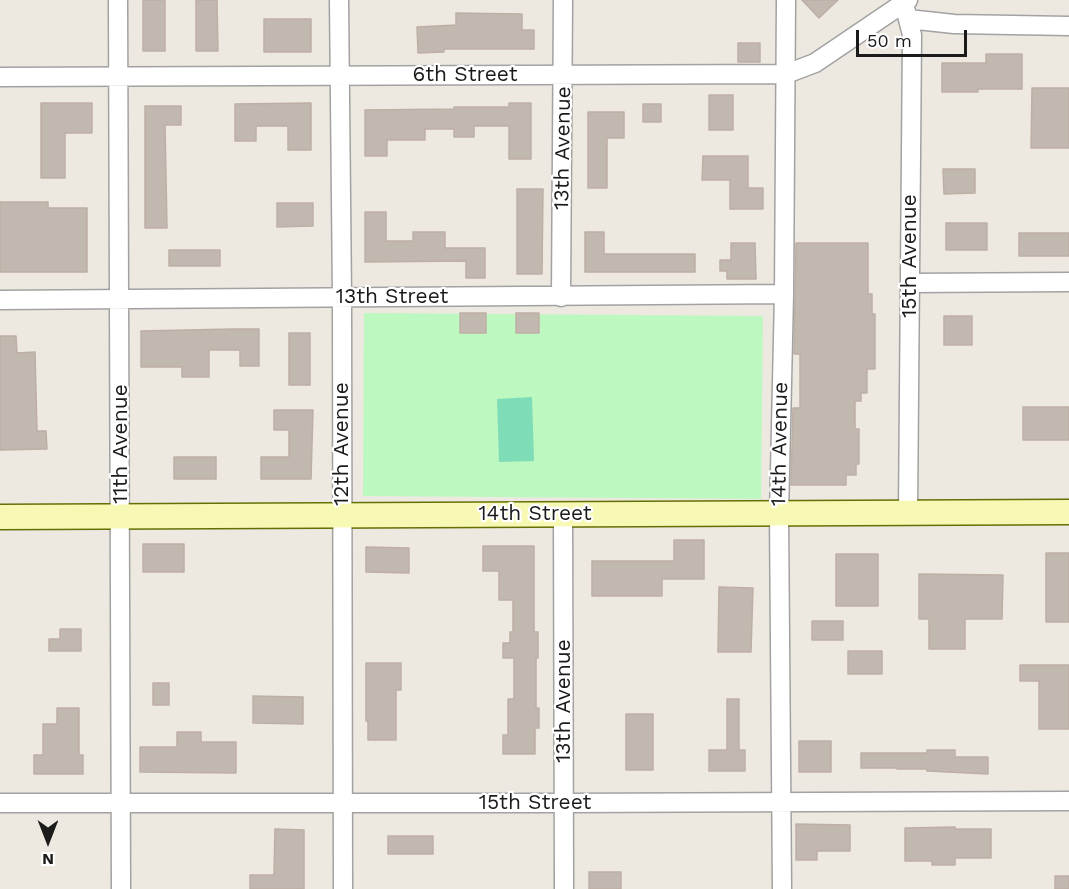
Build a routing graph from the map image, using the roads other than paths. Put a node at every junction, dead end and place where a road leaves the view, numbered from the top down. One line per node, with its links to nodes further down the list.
1 (118, 0): 11 (street, 11th Avenue)
2 (339, 0): 7 (street, 12th Avenue)
3 (563, 0): 9 (street, 13th Avenue)
4 (786, 0): 8 (street, 14th Avenue)
5 (906, 6): 6 (street); 8 (street, 6th Street); 13 (street, 15th Avenue)
6 (1069, 26)
7 (339, 74): 9 (street, 6th Street); 11 (street, 6th Street); 15 (street, 12th Avenue)
8 (786, 74): 9 (street, 6th Street); 14 (street, 14th Avenue)
9 (564, 76): 16 (street, 13th Avenue)
10 (0, 77): 11 (street, 6th Street)
11 (119, 77): 17 (street, 11th Avenue)
12 (1069, 282): 13 (street)
13 (910, 283): 20 (street, 15th Avenue)
14 (784, 294): 16 (street, 13th Street); 23 (street, 14th Avenue)
15 (342, 297): 16 (street, 13th Street); 17 (street, 13th Street); 22 (street, 12th Avenue)
16 (561, 297)
17 (120, 299): 18 (street, 13th Street); 24 (street, 11th Avenue)
18 (0, 300)
19 (1069, 512): 20 (main road, 14th Street)
20 (908, 513): 23 (main road, 14th Street)
21 (563, 514): 22 (main road, 14th Street); 23 (main road, 14th Street); 28 (street, 13th Avenue)
22 (343, 515): 24 (main road, 14th Street); 31 (street, 12th Avenue)
23 (779, 515): 29 (street, 14th Avenue)
24 (121, 517): 25 (main road, 14th Street); 30 (street, 11th Avenue)
25 (0, 518)
26 (1069, 801): 29 (street, 15th Street)
27 (0, 803): 30 (street, 15th Street)
28 (564, 803): 29 (street, 15th Street); 31 (street, 15th Street); 34 (street, 13th Avenue)
29 (781, 803): 35 (street, 14th Avenue)
30 (121, 804): 31 (street, 15th Street); 32 (street, 11th Avenue)
31 (343, 804): 33 (street, 12th Avenue)
32 (121, 889)
33 (343, 889)
34 (564, 889)
35 (782, 889)

